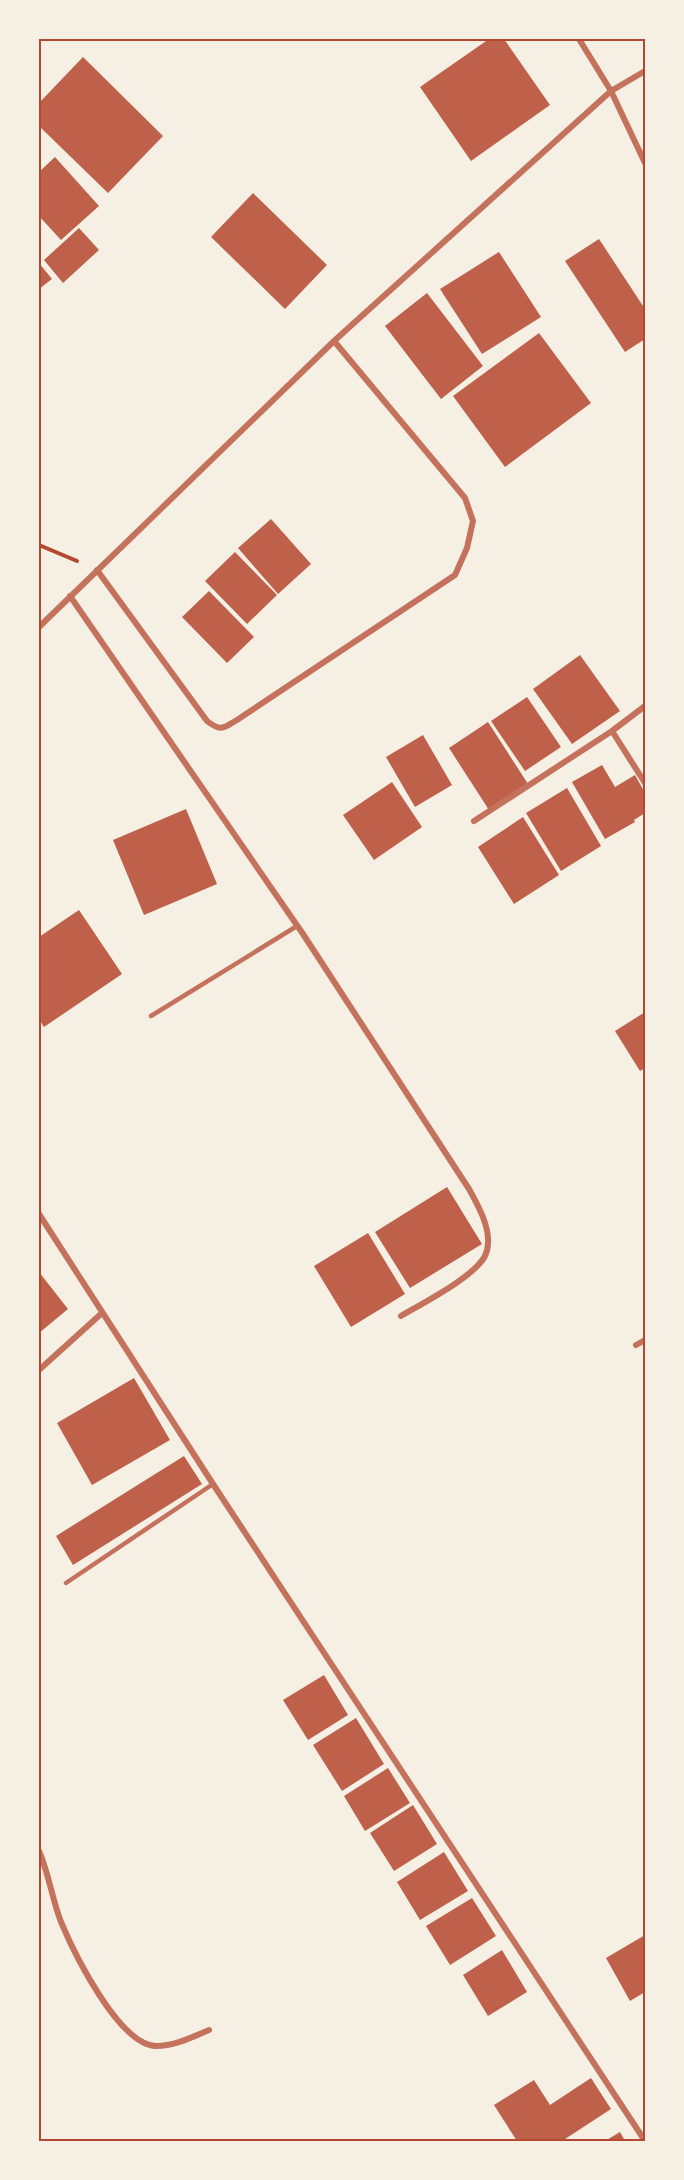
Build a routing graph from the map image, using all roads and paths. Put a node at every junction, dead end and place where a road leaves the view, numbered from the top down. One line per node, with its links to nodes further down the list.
1 (579, 39): 3 (street)
2 (645, 71): 3 (street)
3 (611, 91): 4 (street); 5 (street)
4 (645, 163)
5 (334, 341): 7 (street); 7 (street)
6 (39, 545): 7 (path)
7 (97, 570): 8 (street)
8 (70, 596): 9 (street); 14 (street)
9 (39, 627)
10 (645, 706): 11 (street)
11 (612, 731): 12 (street); 13 (street)
12 (645, 783)
13 (474, 821)
14 (297, 926): 15 (lane); 18 (street)
15 (151, 1016)
16 (39, 1214): 17 (street)
17 (102, 1313): 21 (street); 22 (street)
18 (401, 1316)
19 (645, 1340): 20 (street)
20 (636, 1345)
21 (39, 1370)
22 (213, 1484): 23 (lane); 26 (street)
23 (66, 1583)
24 (39, 1851): 25 (street)
25 (209, 2030)
26 (645, 2141)

